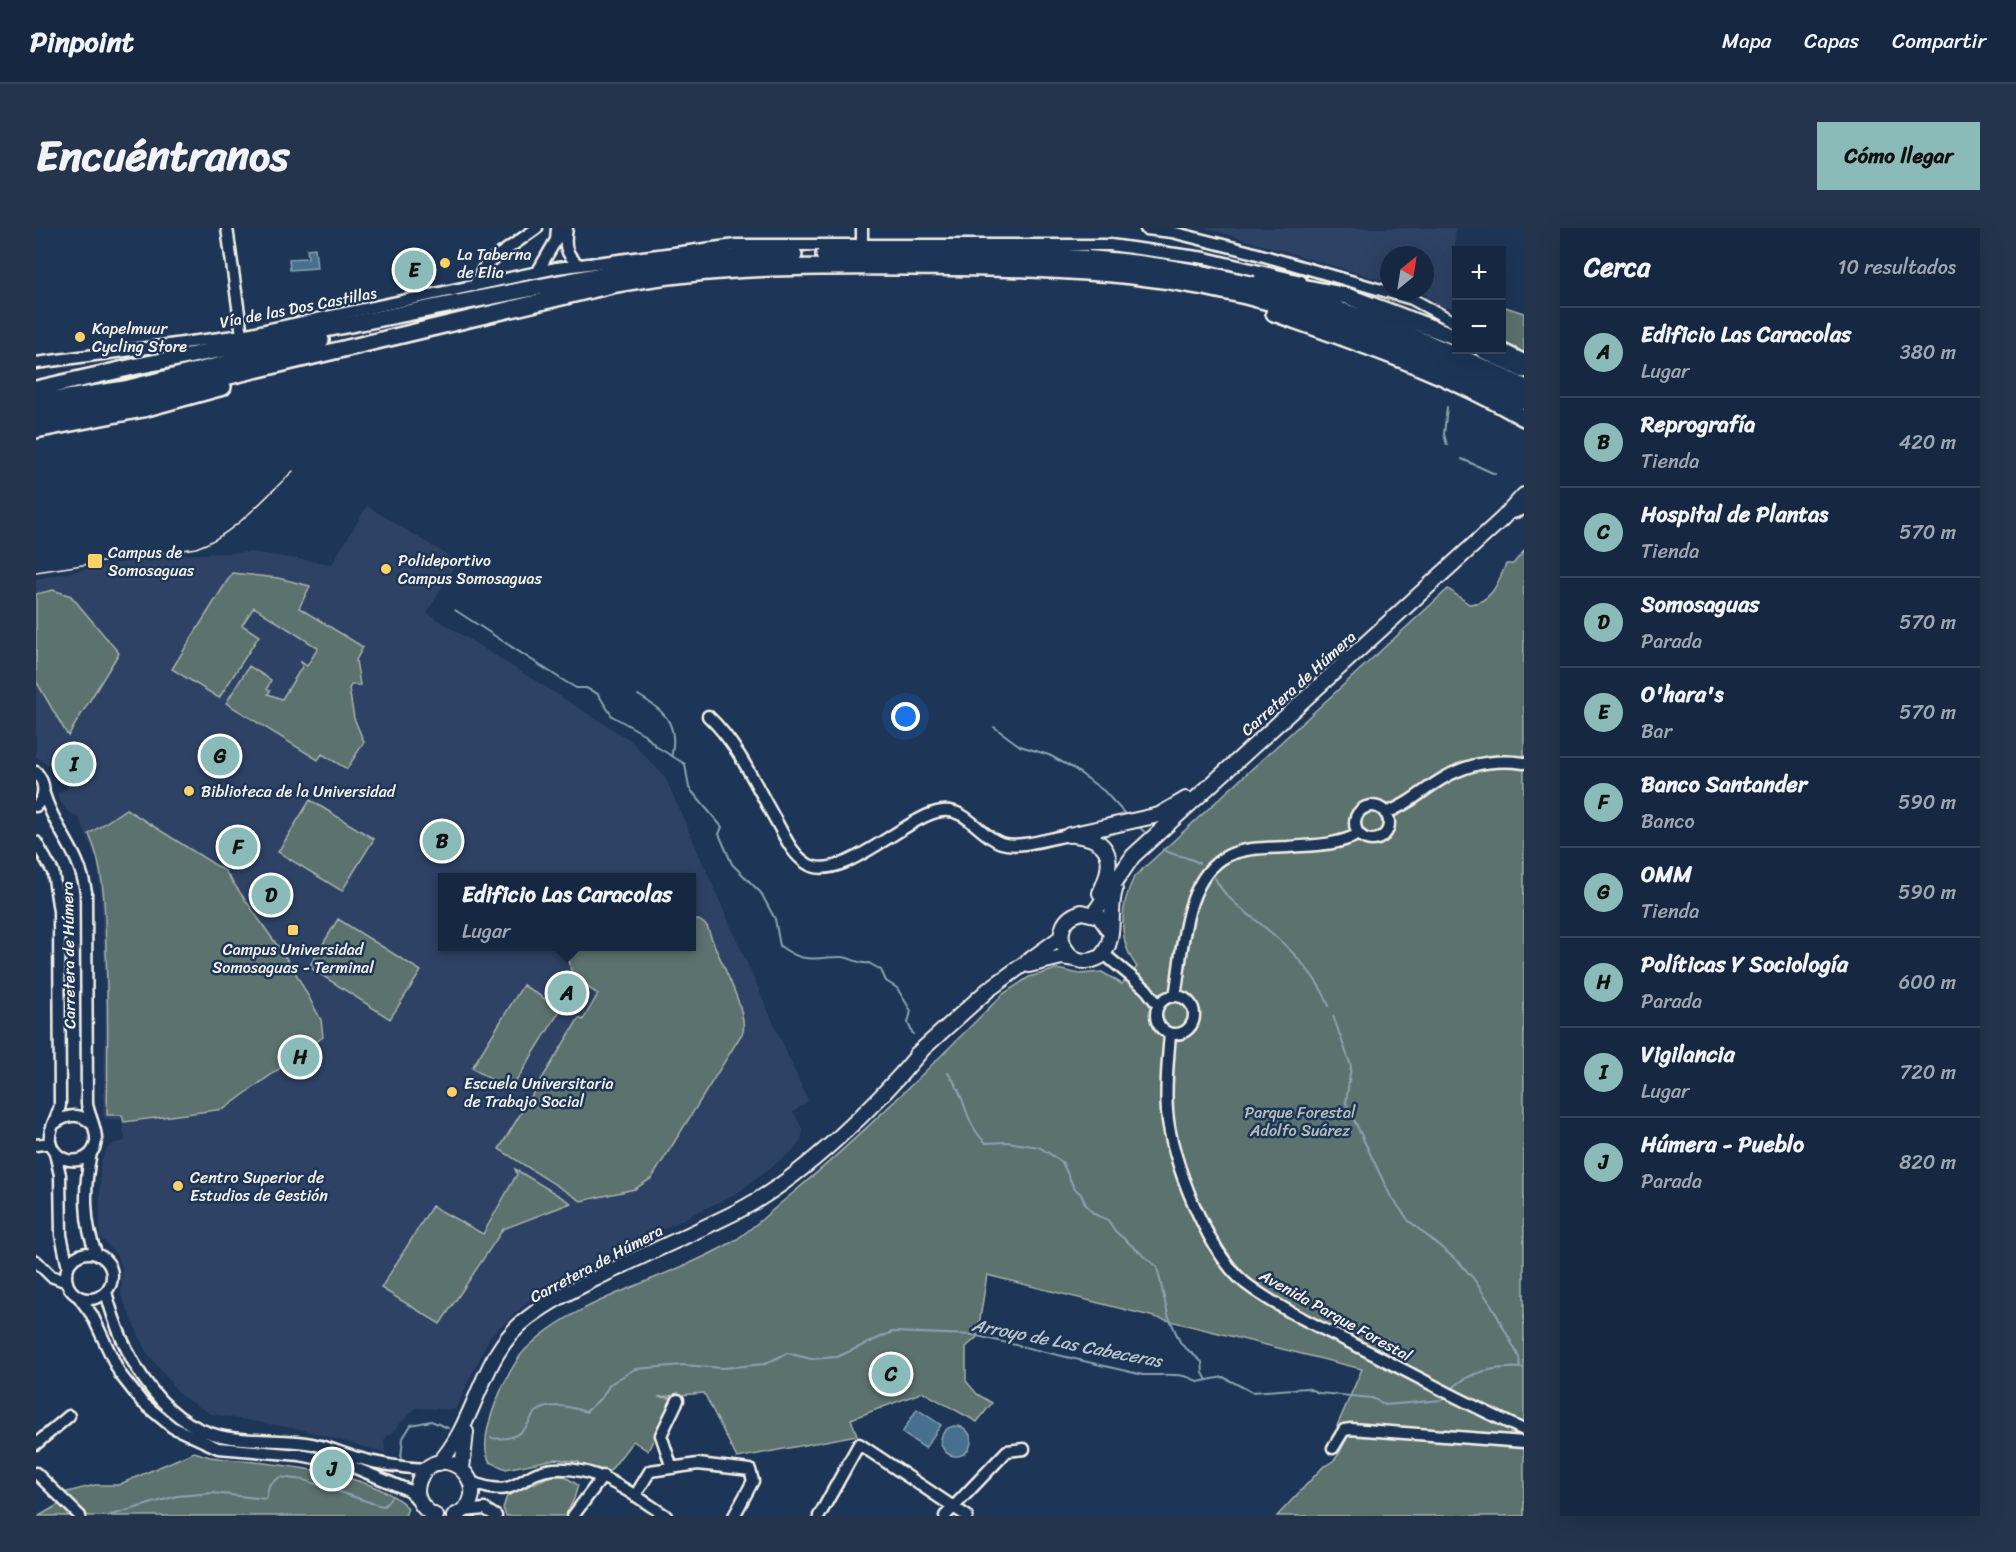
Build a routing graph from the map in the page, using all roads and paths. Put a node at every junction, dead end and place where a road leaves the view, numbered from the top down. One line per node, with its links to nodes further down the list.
1 (227, 228): 19 (street)
2 (537, 228): 15 (street)
3 (556, 228): 13 (street)
4 (567, 228): 11 (street)
5 (862, 228): 8 (street)
6 (1146, 229): 7 (street); 9 (street)
7 (1165, 230): 12 (street); 18 (street)
8 (862, 243): 9 (street, Vía de las Dos Castillas); 11 (street, Vía de las Dos Castillas)
9 (1134, 248): 12 (street, Vía de las Dos Castillas)
10 (1062, 257): 15 (highway); 16 (highway); 26 (highway)
11 (579, 265): 13 (street, Vía de las Dos Castillas)
12 (1267, 271): 16 (street, Vía de las Dos Castillas)
13 (538, 272): 15 (street, Vía de las Dos Castillas)
14 (1135, 276): 17 (highway); 28 (highway); 31 (highway)
15 (478, 293): 19 (street, Vía de las Dos Castillas); 27 (highway); 29 (highway)
16 (1347, 296): 20 (highway)
17 (457, 321): 30 (highway); 32 (highway)
18 (1452, 321)
19 (242, 334): 24 (street, Vía de las Dos Castillas)
20 (1452, 335)
21 (1506, 351): 23 (street)
22 (1491, 354): 25 (highway)
23 (1524, 360)
24 (36, 363)
25 (1524, 370)
26 (1524, 387)
27 (36, 389)
28 (1524, 401)
29 (36, 403)
30 (36, 418)
31 (1524, 418)
32 (36, 430)
33 (1524, 495): 34 (main road, Carretera de Húmera)
34 (1516, 509): 38 (main road, Carretera de Húmera)
35 (708, 716): 43 (street)
36 (1524, 763): 41 (street)
37 (36, 772): 39 (street, Carretera de Húmera)
38 (1220, 777): 43 (main road); 45 (main road, Carretera de Húmera)
39 (44, 794): 40 (street); 56 (street, Carretera de Húmera)
40 (36, 806)
41 (1385, 813): 42 (street); 42 (street)
42 (1359, 834): 52 (street)
43 (1069, 835): 46 (main road)
44 (36, 842): 55 (street, Carretera de Húmera)
45 (1119, 875): 46 (main road, Carretera de Húmera); 47 (main road, Carretera de Húmera)
46 (1092, 913): 47 (main road); 48 (main road)
47 (1110, 932): 49 (main road)
48 (1060, 938): 50 (main road); 51 (main road, Carretera de Húmera)
49 (1104, 954): 50 (main road); 53 (street, Avenida Parque Forestal)
50 (1077, 960): 51 (main road, Carretera de Húmera)
51 (1018, 968): 67 (main road, Carretera de Húmera)
52 (1175, 996): 53 (street); 54 (street)
53 (1158, 1005): 54 (street, Avenida Parque Forestal)
54 (1170, 1034): 69 (street, Avenida Parque Forestal)
55 (54, 1124): 56 (street); 58 (street)
56 (93, 1125): 59 (street)
57 (36, 1145): 58 (street)
58 (53, 1148): 59 (street); 62 (street)
59 (91, 1153): 60 (street)
60 (97, 1255): 62 (street); 64 (street)
61 (36, 1261): 63 (street)
62 (68, 1268): 63 (street)
63 (67, 1282): 65 (street)
64 (106, 1292): 65 (street); 75 (street)
65 (79, 1297): 75 (street)
66 (678, 1400): 77 (street)
67 (470, 1409): 74 (main road, Carretera de Húmera); 76 (main road, Carretera de Húmera)
68 (69, 1416): 71 (street)
69 (1524, 1430)
70 (1524, 1442): 72 (street)
71 (36, 1444)
72 (1334, 1448)
73 (1024, 1449): 84 (street)
74 (433, 1466): 75 (street); 76 (main road); 85 (main road)
75 (371, 1467): 85 (street)
76 (462, 1468): 81 (main road)
77 (672, 1468): 82 (street); 91 (street)
78 (569, 1470): 80 (street); 81 (street); 83 (street)
79 (36, 1473): 87 (street)
80 (603, 1476): 82 (street); 83 (street)
81 (471, 1482): 86 (main road)
82 (635, 1496): 90 (street)
83 (584, 1500): 89 (street)
84 (952, 1507): 92 (street); 93 (street); 94 (street)
85 (426, 1511)
86 (459, 1514): 88 (street)
87 (80, 1516)
88 (496, 1516)
89 (573, 1516)
90 (666, 1516)
91 (734, 1516)
92 (819, 1516)
93 (945, 1516)
94 (967, 1516)

